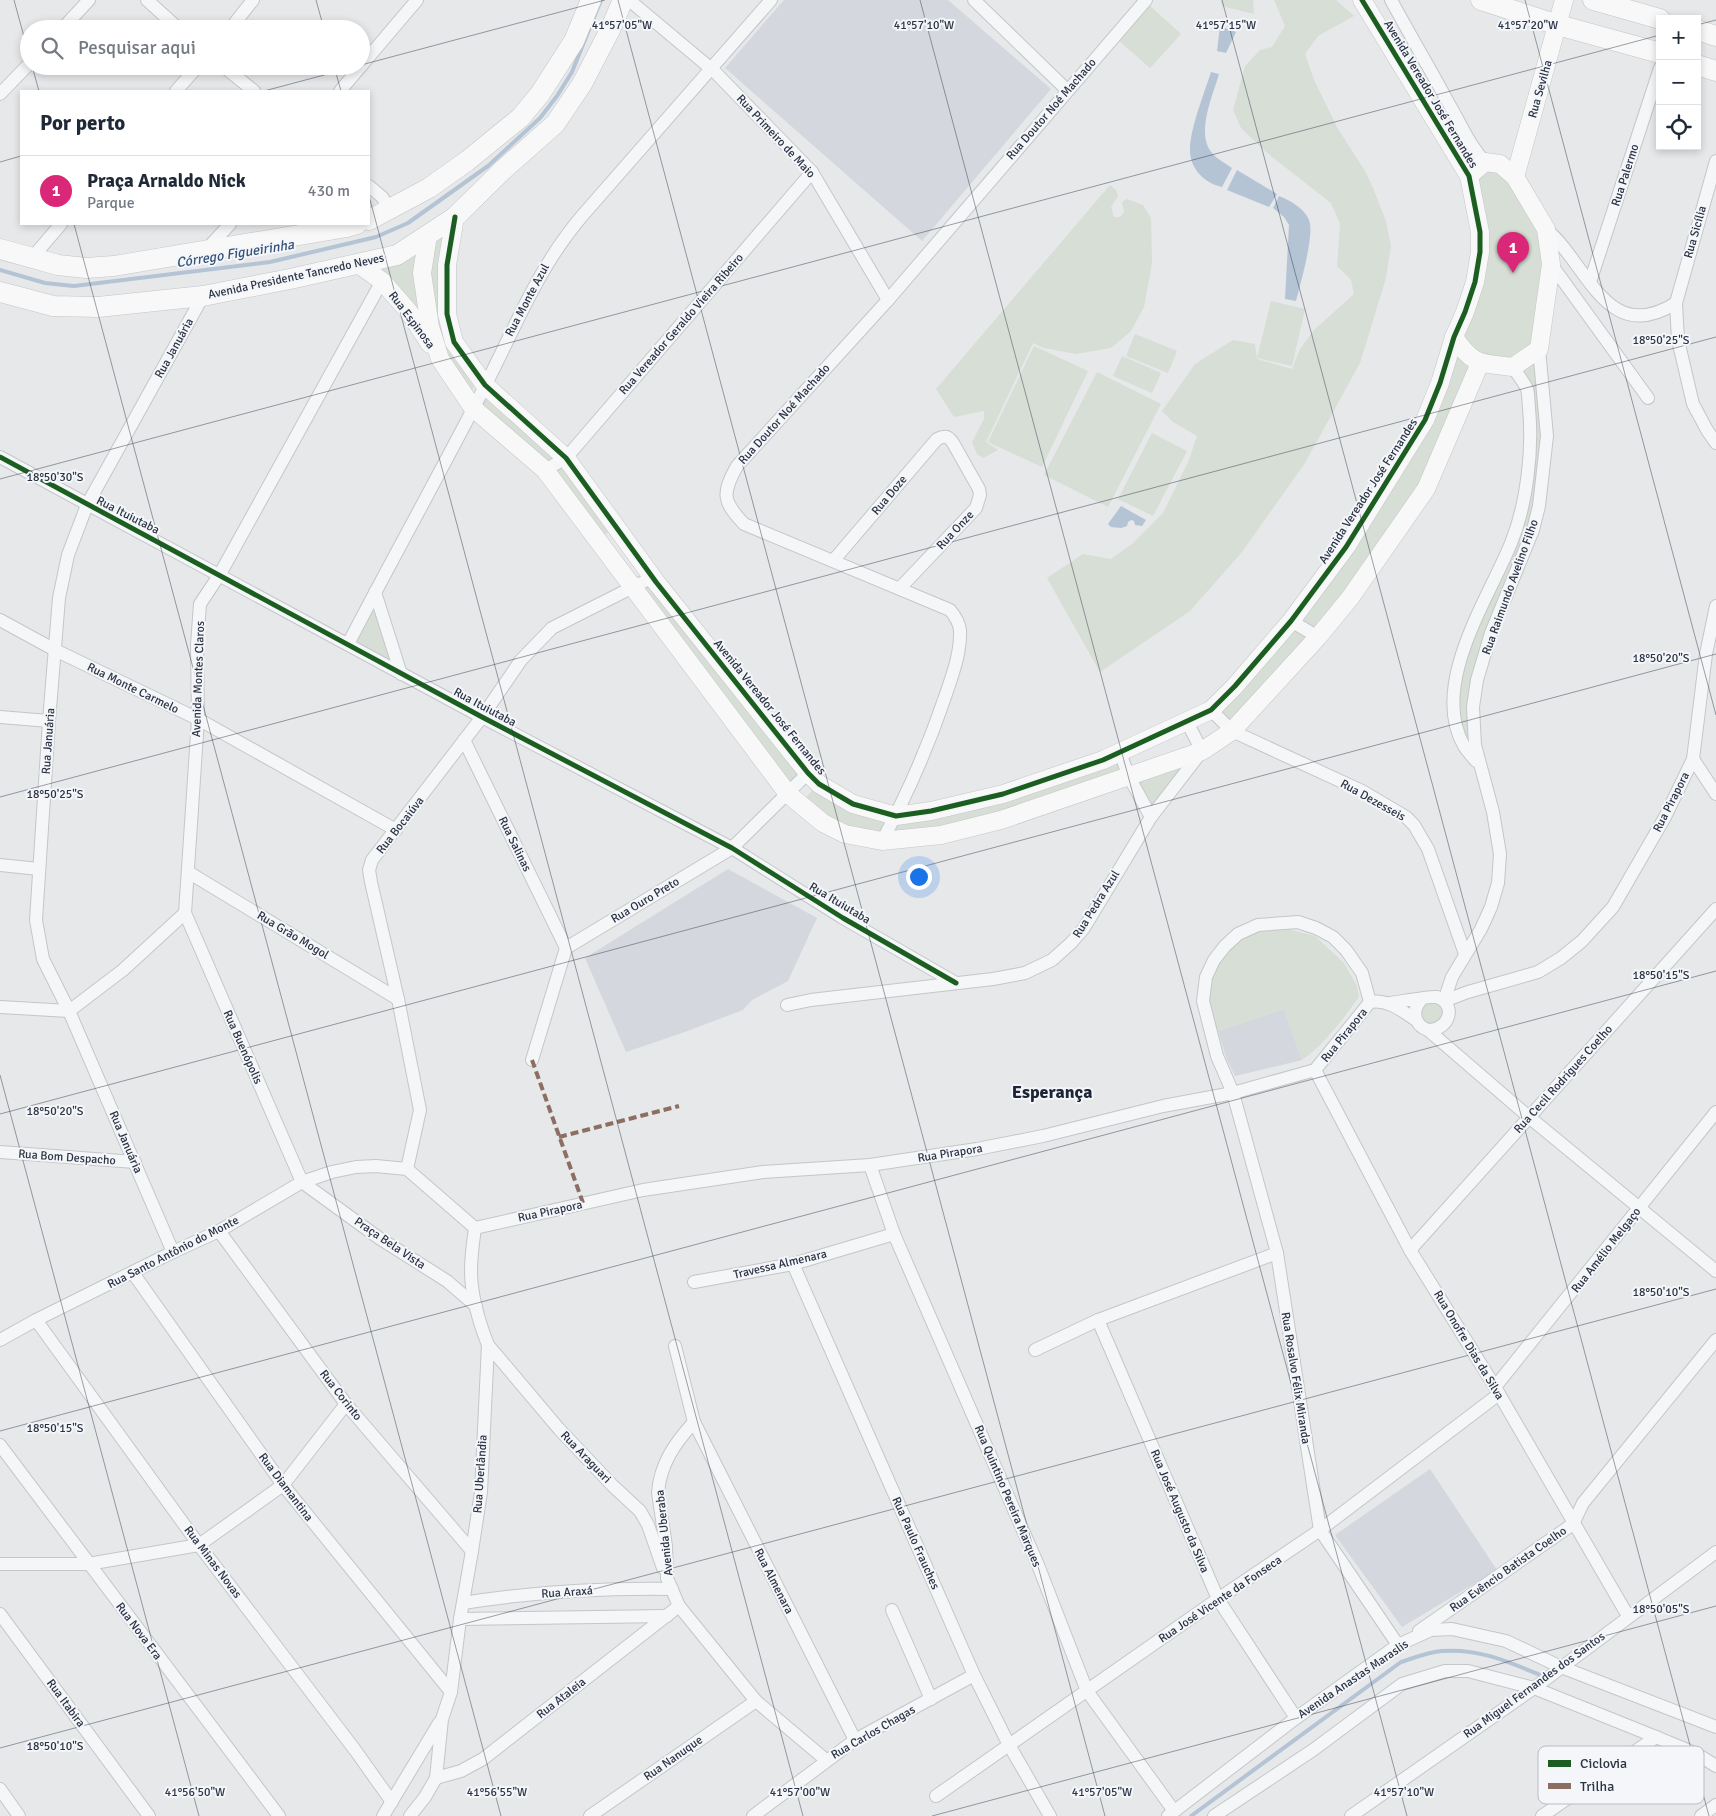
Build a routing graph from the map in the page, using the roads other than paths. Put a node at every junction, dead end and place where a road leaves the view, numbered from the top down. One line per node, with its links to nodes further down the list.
1 (90, 0): 17 (street)
2 (147, 0): 18 (street)
3 (254, 0): 19 (street)
4 (417, 0): 24 (street)
5 (591, 0): 44 (main road)
6 (623, 0): 45 (main road, Avenida Presidente Tancredo Neves)
7 (629, 0): 26 (street, Rua Primeiro de Maio)
8 (771, 0): 26 (street, Rua Monte Azul)
9 (974, 0): 36 (street)
10 (1146, 0): 36 (street, Rua Doutor Noé Machado)
11 (1362, 0): 41 (street, Avenida Vereador José Fernandes)
12 (1390, 0): 38 (street, Avenida Vereador José Fernandes)
13 (1481, 0): 20 (main road)
14 (1564, 0): 20 (street, Rua Sevilha)
15 (1593, 0): 16 (main road)
16 (1656, 18)
17 (71, 20)
18 (169, 20)
19 (237, 20)
20 (1558, 25): 23 (main road); 42 (street, Rua Sevilha)
21 (1701, 31): 22 (main road)
22 (1716, 36)
23 (1656, 52)
24 (370, 55)
25 (1701, 66): 27 (main road)
26 (711, 68): 40 (street, Rua Primeiro de Maio); 68 (street, Rua Monte Azul)
27 (1716, 71)
28 (20, 73): 37 (street)
29 (190, 75): 33 (street)
30 (234, 75): 34 (street)
31 (353, 75): 35 (street)
32 (1656, 80): 58 (street, Rua Palermo)
33 (177, 90)
34 (253, 90)
35 (341, 90)
36 (1067, 90): 61 (street, Rua Doutor Noé Machado)
37 (0, 94)
38 (1485, 162): 41 (street, Avenida Vereador José Fernandes); 42 (street, Avenida Vereador José Fernandes)
39 (1716, 162): 62 (street, Rua Sicília)
40 (812, 172): 61 (street, Rua Primeiro de Maio); 75 (street, Rua Vereador Geraldo Vieira Ribeiro)
41 (1468, 176): 63 (street, Avenida Vereador José Fernandes)
42 (1515, 177): 50 (street, Avenida Vereador José Fernandes)
43 (370, 187): 44 (street)
44 (390, 209): 46 (main road)
45 (455, 217): 51 (main road, Avenida Presidente Tancredo Neves); 68 (street, Avenida Vereador José Fernandes)
46 (370, 219)
47 (60, 225): 54 (street)
48 (229, 225): 53 (street)
49 (354, 225): 53 (main road)
50 (1546, 229): 56 (street, Avenida Vereador José Fernandes); 58 (street)
51 (428, 235): 55 (main road, Avenida Presidente Tancredo Neves); 65 (street)
52 (0, 249): 54 (main road)
53 (206, 250): 54 (main road)
54 (32, 258)
55 (358, 264): 57 (street, Rua Espinosa); 60 (main road, Avenida Presidente Tancredo Neves)
56 (1551, 264): 64 (street, Avenida Vereador José Fernandes); 69 (street)
57 (382, 282): 65 (street, Rua Espinosa); 79 (street, Avenida Montes Claros)
58 (1590, 282): 62 (street)
59 (0, 292): 60 (main road, Avenida Presidente Tancredo Neves)
60 (203, 296): 77 (street, Rua Januária)
61 (888, 300): 78 (street, Rua Doutor Noé Machado)
62 (1676, 303): 71 (street, Rua Sicília)
63 (1454, 337): 66 (street); 86 (street, Avenida Vereador José Fernandes)
64 (1539, 349): 67 (street); 102 (street, Rua Raimundo Avelino Filho)
65 (440, 359): 70 (street)
66 (1480, 363): 67 (street); 87 (street)
67 (1513, 367): 102 (street, Rua Raimundo Avelino Filho)
68 (486, 385): 70 (street, Rua Monte Azul); 75 (street, Avenida Vereador José Fernandes)
69 (1648, 398)
70 (473, 408): 76 (street); 83 (street, Rua Monte Azul)
71 (1711, 428): 73 (street, Rua Sicília)
72 (949, 438): 78 (street, Rua Doze); 82 (street, Rua Onze)
73 (1716, 444)
74 (0, 457): 77 (street, Rua Ituiutaba)
75 (566, 458): 76 (street, Rua Vereador Geraldo Vieira Ribeiro); 80 (street, Avenida Vereador José Fernandes)
76 (545, 470): 81 (street)
77 (87, 506): 79 (street, Rua Ituiutaba); 89 (street, Rua Januária)
78 (833, 561): 82 (street, Rua Doutor Noé Machado)
79 (220, 574): 88 (street, Rua Ituiutaba); 94 (street, Avenida Montes Claros)
80 (652, 577): 81 (street, Rua Bocaiúva); 103 (street, Avenida Vereador José Fernandes)
81 (634, 588): 93 (street, Rua Bocaiúva); 105 (street)
82 (900, 588): 107 (street, Rua Doutor Noé Machado)
83 (375, 592): 88 (street, Rua Monte Azul); 90 (street)
84 (1716, 606): 101 (street, Rua Pirapora)
85 (0, 620): 89 (street, Rua Monte Carmelo)
86 (1291, 621): 87 (street); 91 (street, Avenida Vereador José Fernandes)
87 (1318, 637): 97 (street)
88 (348, 644): 90 (street, Rua Ituiutaba)
89 (55, 650): 94 (street, Rua Monte Carmelo); 95 (street, Rua Januária)
90 (401, 674): 93 (street, Rua Ituiutaba)
91 (1211, 710): 96 (street, Avenida Vereador José Fernandes); 97 (street, Rua Dezesseis)
92 (0, 717): 95 (street)
93 (482, 717): 98 (street, Rua Bocaiúva); 111 (street, Rua Ituiutaba)
94 (198, 719): 109 (street, Rua Monte Carmelo); 114 (street, Avenida Montes Claros)
95 (49, 721): 113 (street, Rua Januária)
96 (1188, 722): 99 (street); 100 (street, Avenida Vereador José Fernandes)
97 (1232, 731): 99 (street); 118 (street, Rua Dezesseis)
98 (464, 740): 109 (street, Rua Bocaiúva); 117 (street, Rua Salinas)
99 (1202, 751): 104 (street); 108 (street, Rua Pedra Azul)
100 (1120, 753): 104 (street); 107 (street, Avenida Vereador José Fernandes)
101 (1692, 759): 106 (street); 121 (street, Rua Pirapora)
102 (1479, 765): 118 (street, Rua Raimundo Avelino Filho)
103 (808, 774): 105 (street, Rua Ouro Preto); 107 (street, Avenida Vereador José Fernandes)
104 (1129, 777): 108 (street); 110 (street)
105 (788, 794): 110 (street); 111 (street, Rua Ouro Preto)
106 (1716, 794)
107 (896, 816): 110 (street, Rua Doutor Noé Machado)
108 (1151, 817): 120 (street, Rua Pedra Azul)
109 (396, 830): 122 (street, Rua Bocaiúva)
110 (882, 841)
111 (732, 848): 117 (street, Rua Ouro Preto); 120 (street, Rua Ituiutaba)
112 (0, 866): 113 (street)
113 (39, 868): 129 (street, Rua Januária)
114 (188, 872): 116 (street, Avenida Montes Claros); 122 (street, Rua Grão Mogol)
115 (1716, 909): 138 (street, Rua Cecil Rodrigues Coelho)
116 (185, 913): 129 (street); 143 (street, Rua Buenópolis)
117 (566, 948): 134 (street)
118 (1465, 954): 119 (street, Rua Raimundo Avelino Filho)
119 (1452, 977): 123 (street, Rua Raimundo Avelino Filho); 124 (street, Rua Raimundo Avelino Filho)
120 (956, 983): 127 (street, Rua Pedra Azul)
121 (1468, 992): 124 (street, Rua Pirapora); 131 (street)
122 (398, 998): 142 (street, Rua Bocaiúva)
123 (1425, 998): 124 (street, Rua Pirapora); 126 (street, Rua Pirapora); 130 (street)
124 (1444, 1001): 131 (street)
125 (1370, 1002): 126 (street, Rua Pirapora); 135 (street, Rua Pirapora); 136 (street)
126 (1390, 1003): 130 (street)
127 (787, 1005)
128 (0, 1007): 129 (street)
129 (69, 1011): 140 (street, Rua Januária)
130 (1416, 1020): 132 (street)
131 (1447, 1021): 132 (street); 133 (street)
132 (1428, 1030): 133 (street)
133 (1449, 1049): 138 (street)
134 (532, 1060)
135 (1315, 1070): 136 (street, Rua Pirapora); 148 (street, Rua Onofre Dias da Silva)
136 (1232, 1093): 141 (street, Rua Pirapora); 150 (street, Rua Rosalvo Félix Miranda)
137 (1716, 1112): 144 (street, Rua Amélio Melgaço)
138 (1529, 1117): 144 (street); 148 (street, Rua Cecil Rodrigues Coelho)
139 (0, 1152): 140 (street, Rua Bom Despacho)
140 (135, 1162): 149 (street, Rua Januária)
141 (870, 1165): 145 (street, Rua Pirapora); 147 (street, Rua Quintino Pereira Marques)
142 (407, 1169): 143 (street, Rua Santo Antônio do Monte); 145 (street)
143 (302, 1182): 146 (street, Rua Santo Antônio do Monte); 155 (street, Praça Bela Vista)
144 (1638, 1208): 152 (street); 163 (street, Rua Amélio Melgaço)
145 (475, 1228): 155 (street, Rua Uberlândia)
146 (219, 1231): 149 (street, Rua Santo Antônio do Monte); 164 (street, Rua Corinto)
147 (894, 1234): 151 (street, Travessa Almenara); 188 (street, Rua Quintino Pereira Marques)
148 (1410, 1250): 163 (street, Rua Onofre Dias da Silva)
149 (173, 1252): 153 (street, Rua Santo Antônio do Monte)
150 (1277, 1253): 157 (street); 169 (street, Rua Rosalvo Félix Miranda)
151 (793, 1264): 154 (street, Travessa Almenara); 186 (street, Rua Paulo Frauches)
152 (1716, 1271)
153 (133, 1273): 156 (street, Rua Santo Antônio do Monte); 167 (street, Rua Diamantina)
154 (694, 1282)
155 (476, 1306): 160 (street, Rua Uberlândia)
156 (36, 1320): 158 (street, Rua Santo Antônio do Monte); 170 (street, Rua Minas Novas)
157 (1098, 1320): 162 (street); 176 (street, Rua José Augusto da Silva)
158 (0, 1340)
159 (1716, 1340): 168 (street, Rua Evêncio Batista Coelho)
160 (488, 1344): 171 (street, Rua Uberlândia); 175 (street, Rua Araguari)
161 (675, 1346): 165 (street)
162 (1035, 1350)
163 (1497, 1391): 168 (street, Rua Onofre Dias da Silva); 169 (street, Rua José Vicente da Fonseca)
164 (346, 1404): 167 (street); 171 (street, Rua Corinto)
165 (694, 1422): 175 (street, Avenida Uberaba); 196 (street, Rua Almenara)
166 (0, 1445): 174 (street, Rua Nova Era)
167 (283, 1486): 170 (street); 189 (street, Rua Diamantina)
168 (1573, 1524): 182 (street, Rua Onofre Dias da Silva); 184 (street, Rua Evêncio Batista Coelho)
169 (1320, 1530): 176 (street, Rua José Vicente da Fonseca); 184 (street, Rua Rosalvo Félix Miranda)
170 (199, 1545): 174 (street); 206 (street, Rua Minas Novas)
171 (472, 1551): 177 (street, Rua Uberlândia)
172 (1716, 1552): 182 (street, Rua Miguel Fernandes dos Santos)
173 (0, 1564): 174 (street)
174 (88, 1564): 212 (street, Rua Nova Era)
175 (669, 1583): 177 (street, Rua Araxá); 178 (street, Avenida Uberaba)
176 (1218, 1599): 188 (street, Rua José Vicente da Fonseca); 192 (street, Rua José Augusto da Silva)
177 (463, 1603): 183 (street, Rua Uberlândia)
178 (679, 1606): 181 (street, Rua Ataleia); 191 (street, Avenida Uberaba)
179 (892, 1610): 190 (street)
180 (0, 1614): 211 (street, Rua Itabira)
181 (667, 1616): 183 (street, Rua Araxá); 203 (street, Rua Ataleia)
182 (1628, 1616): 185 (street, Rua Miguel Fernandes dos Santos)
183 (460, 1619): 189 (street, Rua Uberlândia)
184 (1398, 1645): 185 (street, Avenida Anastas Maraslis); 192 (street, Avenida Anastas Maraslis)
185 (1562, 1667): 187 (street, Rua Miguel Fernandes dos Santos); 194 (street, Avenida Anastas Maraslis)
186 (974, 1675): 190 (street, Rua Carlos Chagas); 197 (street, Rua Paulo Frauches)
187 (1534, 1688): 195 (street); 218 (street); 219 (street, Rua Miguel Fernandes dos Santos)
188 (1087, 1691): 197 (street, Rua José Vicente da Fonseca); 209 (street, Rua Quintino Pereira Marques)
189 (451, 1692): 193 (street, Rua Uberlândia)
190 (931, 1698): 196 (street, Rua Carlos Chagas)
191 (756, 1701): 201 (street, Avenida Uberaba); 215 (street, Rua Nanuque)
192 (1296, 1718): 209 (street, Avenida Anastas Maraslis)
193 (442, 1719): 203 (street, Rua Uberlândia); 206 (street, Rua Uberlândia)
194 (1716, 1727)
195 (1656, 1737): 198 (street); 199 (street)
196 (855, 1740): 201 (street, Rua Carlos Chagas)
197 (1009, 1745): 205 (street, Rua José Vicente da Fonseca); 217 (street, Rua Paulo Frauches)
198 (1643, 1746)
199 (1678, 1746)
200 (1704, 1758): 202 (street)
201 (826, 1760): 216 (street, Rua Carlos Chagas)
202 (1716, 1766)
203 (436, 1778): 214 (street, Rua Uberlândia)
204 (0, 1789): 210 (street)
205 (936, 1796)
206 (392, 1802): 213 (street, Rua Uberlândia)
207 (1559, 1804): 220 (street)
208 (1716, 1805): 221 (street)
209 (1171, 1814)
210 (19, 1816)
211 (149, 1816)
212 (279, 1816)
213 (383, 1816)
214 (410, 1816)
215 (590, 1816)
216 (753, 1816)
217 (1050, 1816)
218 (1214, 1816)
219 (1351, 1816)
220 (1542, 1816)
221 (1701, 1816)

